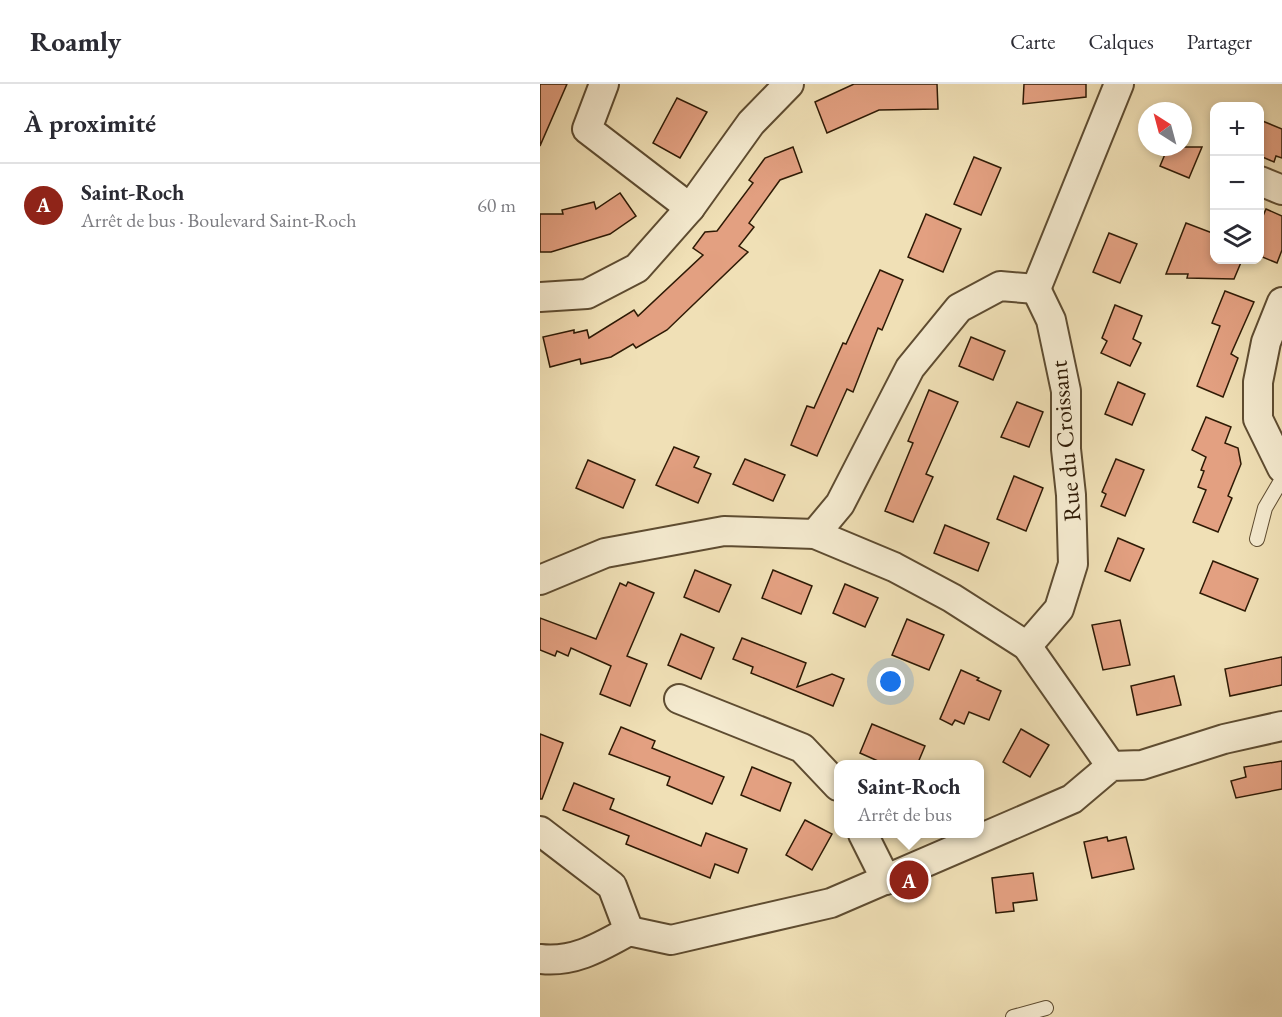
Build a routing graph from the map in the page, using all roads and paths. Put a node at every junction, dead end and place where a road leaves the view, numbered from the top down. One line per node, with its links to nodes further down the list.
1 (604, 84): 6 (street)
2 (789, 84): 6 (street)
3 (1119, 84): 7 (street)
4 (1264, 183): 5 (street)
5 (1282, 190)
6 (690, 208): 8 (street)
7 (1036, 289): 12 (street); 15 (street, Rue du Croissant)
8 (540, 297)
9 (1282, 302): 10 (street)
10 (1282, 468)
11 (1282, 479): 13 (lane)
12 (815, 534): 14 (street); 15 (street)
13 (1257, 539)
14 (540, 580)
15 (1027, 646): 18 (street)
16 (679, 699): 19 (street)
17 (1282, 726): 18 (street)
18 (1111, 766): 21 (street)
19 (834, 782)
20 (540, 831): 25 (street)
21 (984, 837)
22 (865, 838): 24 (street)
23 (983, 838): 24 (street)
24 (886, 879): 25 (street)
25 (629, 931): 26 (street)
26 (540, 959)
27 (1046, 1008): 28 (lane)
28 (1013, 1017)

